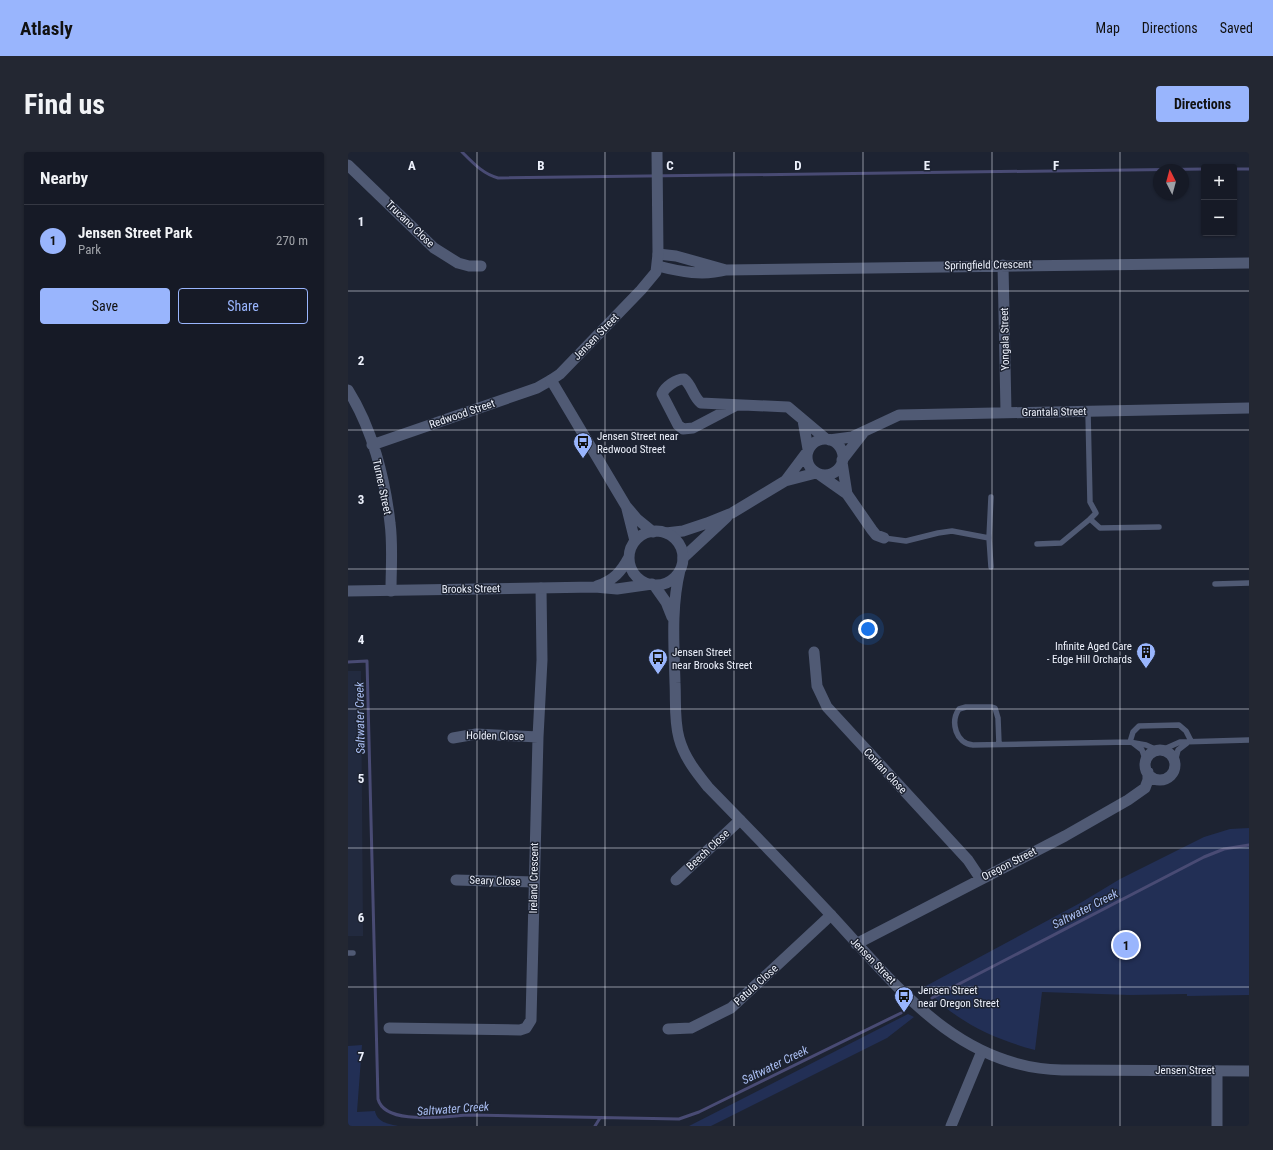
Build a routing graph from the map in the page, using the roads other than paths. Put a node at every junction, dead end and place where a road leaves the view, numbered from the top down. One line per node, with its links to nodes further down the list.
1 (657, 152): 3 (street)
2 (348, 165): 6 (street, Trucano Close)
3 (658, 254): 7 (street); 8 (street, Springfield Crescent)
4 (1249, 262): 5 (street, Springfield Crescent)
5 (1003, 265): 8 (street, Springfield Crescent); 13 (street, Yongala Street)
6 (481, 266)
7 (658, 266): 8 (street, Springfield Crescent); 9 (street, Jensen Street)
8 (726, 270)
9 (551, 380): 18 (street, Redwood Street); 25 (street)
10 (348, 390): 18 (street, Turner Street)
11 (735, 406): 11 (street); 15 (street)
12 (1249, 408): 14 (street, Grantala Street)
13 (1006, 412): 14 (street, Grantala Street); 16 (street, Grantala Street)
14 (1088, 412): 27 (lane)
15 (803, 420): 17 (street); 19 (street)
16 (864, 432): 17 (street, Grantala Street); 20 (street, Grantala Street)
17 (827, 440): 19 (street); 20 (street)
18 (372, 445): 45 (street, Turner Street)
19 (808, 451): 21 (street); 22 (street)
20 (842, 461): 21 (street); 23 (street)
21 (817, 474): 22 (street); 23 (street)
22 (785, 481): 26 (street)
23 (847, 494): 31 (street)
24 (992, 497): 32 (lane)
25 (626, 506): 29 (street); 33 (street)
26 (732, 513): 30 (street); 36 (street)
27 (1090, 519): 28 (lane); 34 (lane)
28 (1159, 527)
29 (653, 532): 30 (street); 33 (street)
30 (666, 533): 36 (street)
31 (884, 538): 32 (lane)
32 (989, 538): 37 (lane)
33 (635, 542): 35 (street)
34 (1037, 544)
35 (629, 557): 41 (street); 42 (street, Brooks Street)
36 (683, 558): 38 (street)
37 (991, 567)
38 (680, 570): 41 (street); 46 (street, Jensen Street)
39 (1249, 583): 40 (lane)
40 (1214, 584)
41 (653, 585): 42 (street, Brooks Street); 46 (street, Jensen Street)
42 (595, 587): 43 (street, Brooks Street)
43 (541, 588): 45 (street, Brooks Street); 48 (street, Ireland Crescent)
44 (348, 591): 45 (street, Brooks Street)
45 (391, 591)
46 (673, 624): 59 (street, Jensen Street)
47 (814, 652): 60 (street, Conlan Close)
48 (538, 737): 49 (street, Holden Close); 63 (street, Ireland Crescent)
49 (453, 738)
50 (1249, 740): 51 (lane)
51 (1190, 741): 52 (lane); 54 (lane); 55 (lane)
52 (1130, 742): 53 (lane); 54 (lane); 56 (lane)
53 (999, 744): 53 (lane)
54 (1159, 750): 55 (street); 56 (street)
55 (1175, 762): 57 (street)
56 (1147, 767): 57 (street); 58 (street)
57 (1168, 777): 58 (street, Oregon Street)
58 (1141, 792): 60 (street, Oregon Street)
59 (740, 820): 62 (street, Beech Close); 64 (street, Jensen Street)
60 (980, 878): 65 (street, Oregon Street)
61 (456, 880): 63 (street, Seary Close)
62 (676, 880)
63 (534, 882): 66 (street, Ireland Crescent)
64 (831, 915): 65 (street, Jensen Street); 67 (street, Patula Close)
65 (856, 944): 68 (street, Jensen Street)
66 (389, 1028)
67 (668, 1029)
68 (982, 1051): 69 (street, Jensen Street); 71 (street)
69 (1217, 1071): 70 (street, Jensen Street); 72 (street)
70 (1249, 1071)
71 (950, 1126)
72 (1217, 1126)

